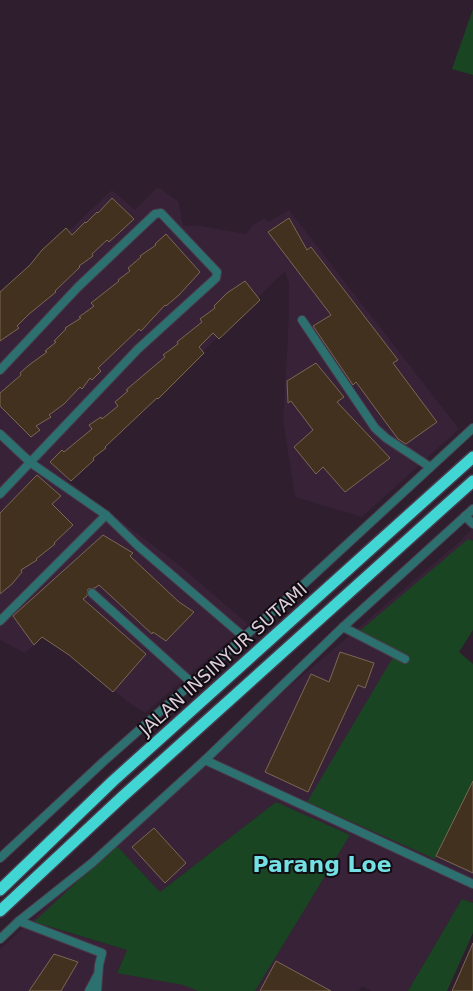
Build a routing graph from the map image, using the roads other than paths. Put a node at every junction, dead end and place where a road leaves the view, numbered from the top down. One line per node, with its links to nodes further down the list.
1 (302, 320): 7 (street)
2 (0, 370): 6 (street)
3 (473, 428): 7 (street)
4 (0, 434): 6 (street)
5 (473, 457): 23 (highway, JALAN INSINYUR SUTAMI)
6 (31, 463): 9 (street); 11 (street)
7 (430, 467): 17 (street)
8 (473, 481): 24 (highway, JALAN INSINYUR SUTAMI)
9 (0, 494)
10 (473, 509): 12 (street)
11 (106, 516): 15 (street); 17 (street)
12 (465, 516): 13 (street); 16 (street)
13 (473, 524)
14 (92, 592): 19 (street)
15 (0, 621)
16 (343, 628): 18 (street); 20 (street)
17 (244, 637): 19 (street)
18 (405, 659)
19 (192, 683): 21 (street)
20 (205, 760): 22 (street); 25 (street)
21 (0, 858)
22 (473, 884)
23 (0, 890)
24 (0, 911)
25 (19, 921): 26 (street); 27 (street)
26 (0, 939)
27 (98, 974): 28 (street); 29 (street)
28 (89, 991)
29 (97, 991)

